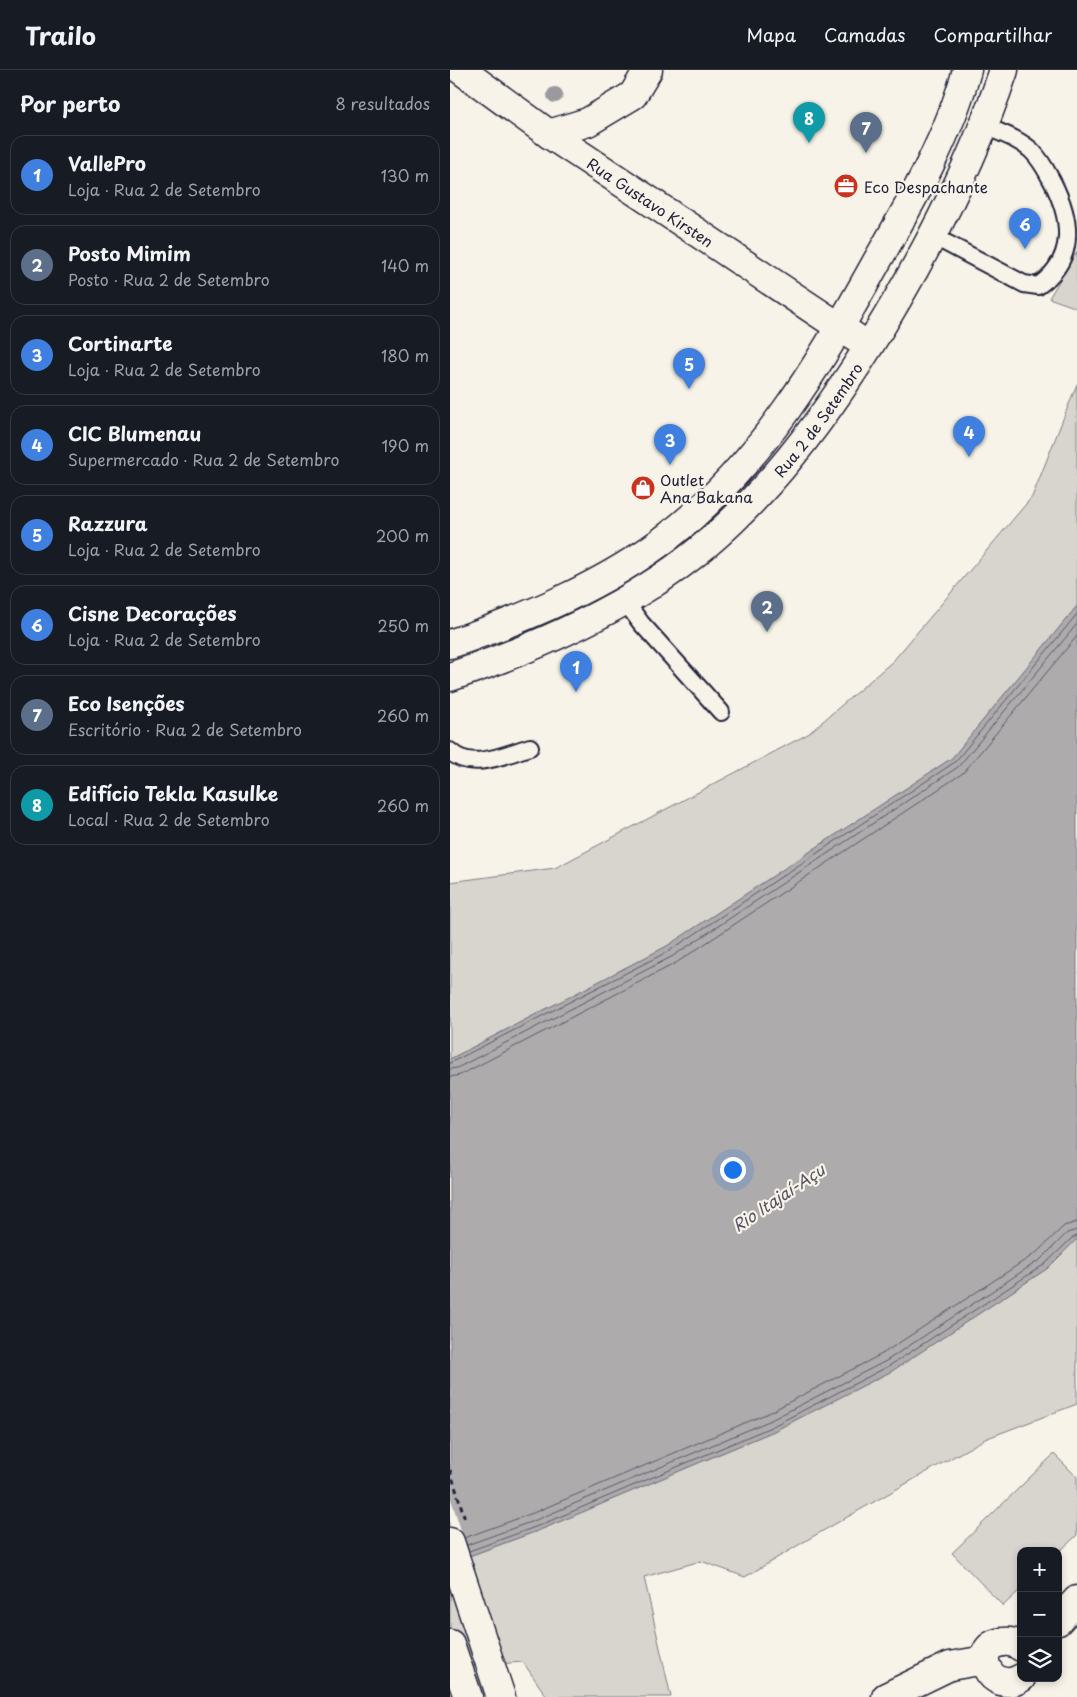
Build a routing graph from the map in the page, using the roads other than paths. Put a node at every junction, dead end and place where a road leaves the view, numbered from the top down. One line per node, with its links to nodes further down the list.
1 (648, 70): 6 (main road)
2 (967, 70): 8 (main road, Rua 2 de Setembro)
3 (1004, 70): 5 (main road, Rua 2 de Setembro)
4 (460, 71): 6 (main road, Rua Gustavo Kirsten)
5 (985, 126): 7 (main road, Rua 2 de Setembro); 7 (lane)
6 (549, 134): 8 (main road, Rua Gustavo Kirsten)
7 (933, 236): 9 (main road, Rua 2 de Setembro)
8 (840, 327): 9 (main road, Rua Gustavo Kirsten); 11 (main road, Rua 2 de Setembro)
9 (870, 347): 10 (main road, Rua 2 de Setembro)
10 (624, 600): 12 (main road, Rua 2 de Setembro); 13 (lane)
11 (450, 644)
12 (450, 677)
13 (721, 712)
14 (530, 747): 15 (lane)
15 (450, 751)
16 (450, 1542): 24 (main road)
17 (1077, 1600): 18 (main road)
18 (1062, 1617)
19 (450, 1644): 23 (main road)
20 (1017, 1646): 21 (main road)
21 (984, 1660): 22 (main road); 25 (main road)
22 (1015, 1686)
23 (468, 1697)
24 (501, 1697)
25 (886, 1697)

